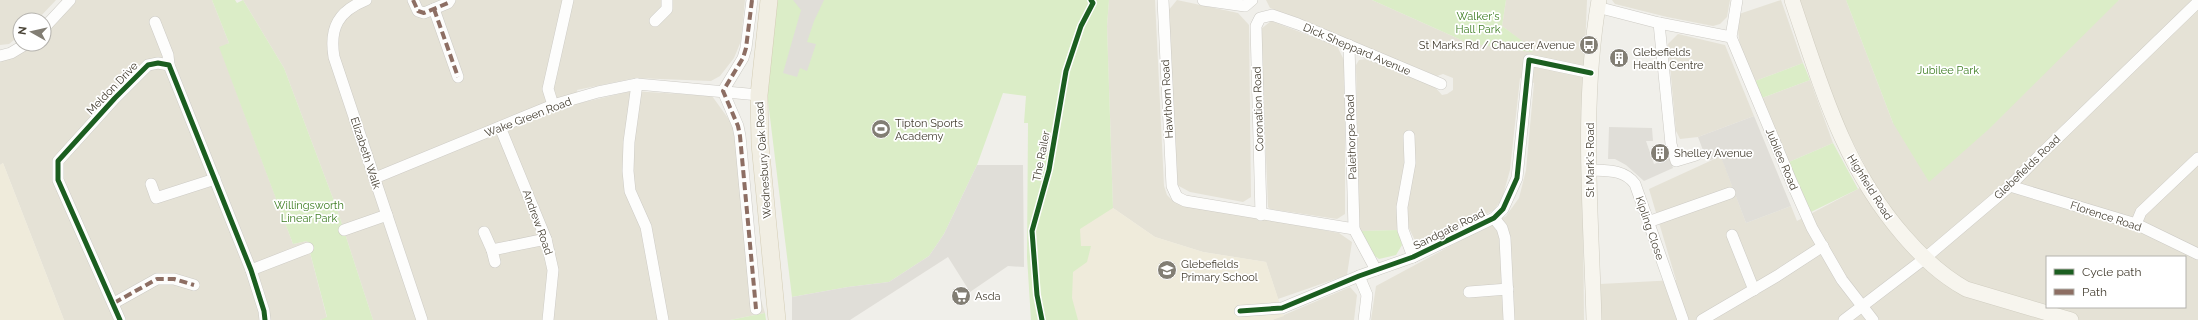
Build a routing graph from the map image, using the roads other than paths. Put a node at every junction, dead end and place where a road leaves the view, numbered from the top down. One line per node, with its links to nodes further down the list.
1 (70, 0): 18 (street)
2 (366, 0): 39 (street, Elizabeth Walk)
3 (413, 0): 16 (street)
4 (450, 0): 16 (street)
5 (568, 0): 33 (street)
6 (667, 0): 19 (street)
7 (752, 0): 31 (street)
8 (769, 0): 32 (main road, Wednesbury Oak Road)
9 (1163, 0): 45 (street, Hawthorn Road)
10 (1203, 0): 11 (street)
11 (1252, 0)
12 (1737, 0): 22 (street, Jubilee Road)
13 (1792, 0): 59 (street, Highfield Road)
14 (2198, 2): 42 (street, Glebefields Road)
15 (1598, 4): 21 (street); 27 (street, St Mark's Road)
16 (434, 9): 28 (street)
17 (1272, 15): 23 (street, Dick Sheppard Avenue); 45 (street, Coronation Road)
18 (52, 19)
19 (655, 21)
20 (155, 22): 26 (street)
21 (1659, 23): 22 (street); 36 (street)
22 (1731, 37): 54 (street, Jubilee Road)
23 (1349, 45): 30 (street, Dick Sheppard Avenue); 49 (street, Palethorpe Road)
24 (12, 51): 25 (street)
25 (0, 56)
26 (169, 66): 40 (street); 68 (street, Meldon Drive)
27 (1591, 73): 38 (street, St Mark's Road); 46 (street, Sandgate Road)
28 (458, 77)
29 (637, 84): 31 (street, Wake Green Road); 33 (street, Wake Green Road); 76 (street)
30 (1441, 84)
31 (723, 91): 32 (street, Wake Green Road); 70 (street, Wednesbury Oak Road)
32 (759, 95): 77 (main road, Wednesbury Oak Road)
33 (554, 105): 34 (street, Wake Green Road)
34 (500, 128): 39 (street, Wake Green Road); 53 (street, Andrew Road)
35 (1409, 136): 58 (street)
36 (1696, 155)
37 (2198, 158): 48 (street)
38 (1589, 170): 47 (street, Kipling Close); 80 (street, St Mark's Road)
39 (375, 178): 44 (street, Elizabeth Walk)
40 (215, 179): 41 (street); 61 (street)
41 (151, 184)
42 (2010, 186): 48 (street, Florence Road); 59 (street, Glebefields Road)
43 (1730, 193): 47 (street)
44 (387, 214): 50 (street); 74 (street, Elizabeth Walk)
45 (1261, 214): 49 (street)
46 (1494, 218): 58 (street, Sandgate Road); 65 (street)
47 (1648, 222): 81 (street, Kipling Close)
48 (2136, 224): 57 (street, Florence Road)
49 (1354, 229): 62 (street)
50 (344, 230)
51 (484, 232): 56 (street)
52 (1732, 235): 66 (street)
53 (546, 238): 56 (street); 75 (street, Andrew Road)
54 (1823, 246): 66 (street); 69 (street, Jubilee Road)
55 (308, 248): 61 (street)
56 (492, 250): 60 (street)
57 (2198, 254)
58 (1413, 257): 62 (street, Sandgate Road)
59 (1924, 259): 69 (street, Glebefields Road); 85 (street, Highfield Road)
60 (495, 262)
61 (251, 270): 73 (street)
62 (1376, 270): 63 (street, Sandgate Road)
63 (1360, 276): 71 (street, Sandgate Road); 78 (street)
64 (194, 285): 68 (street)
65 (1508, 289): 67 (street); 79 (street)
66 (1754, 290): 82 (street)
67 (1469, 292)
68 (114, 303): 72 (street, Meldon Drive)
69 (1862, 307): 83 (street, Glebefields Road); 84 (street, Jubilee Road)
70 (756, 309)
71 (1240, 311)
72 (120, 320)
73 (265, 320)
74 (422, 320)
75 (548, 320)
76 (663, 320)
77 (778, 320)
78 (1364, 320)
79 (1509, 320)
80 (1594, 320)
81 (1684, 320)
82 (1702, 320)
83 (1844, 320)
84 (1873, 320)
85 (2071, 320)

